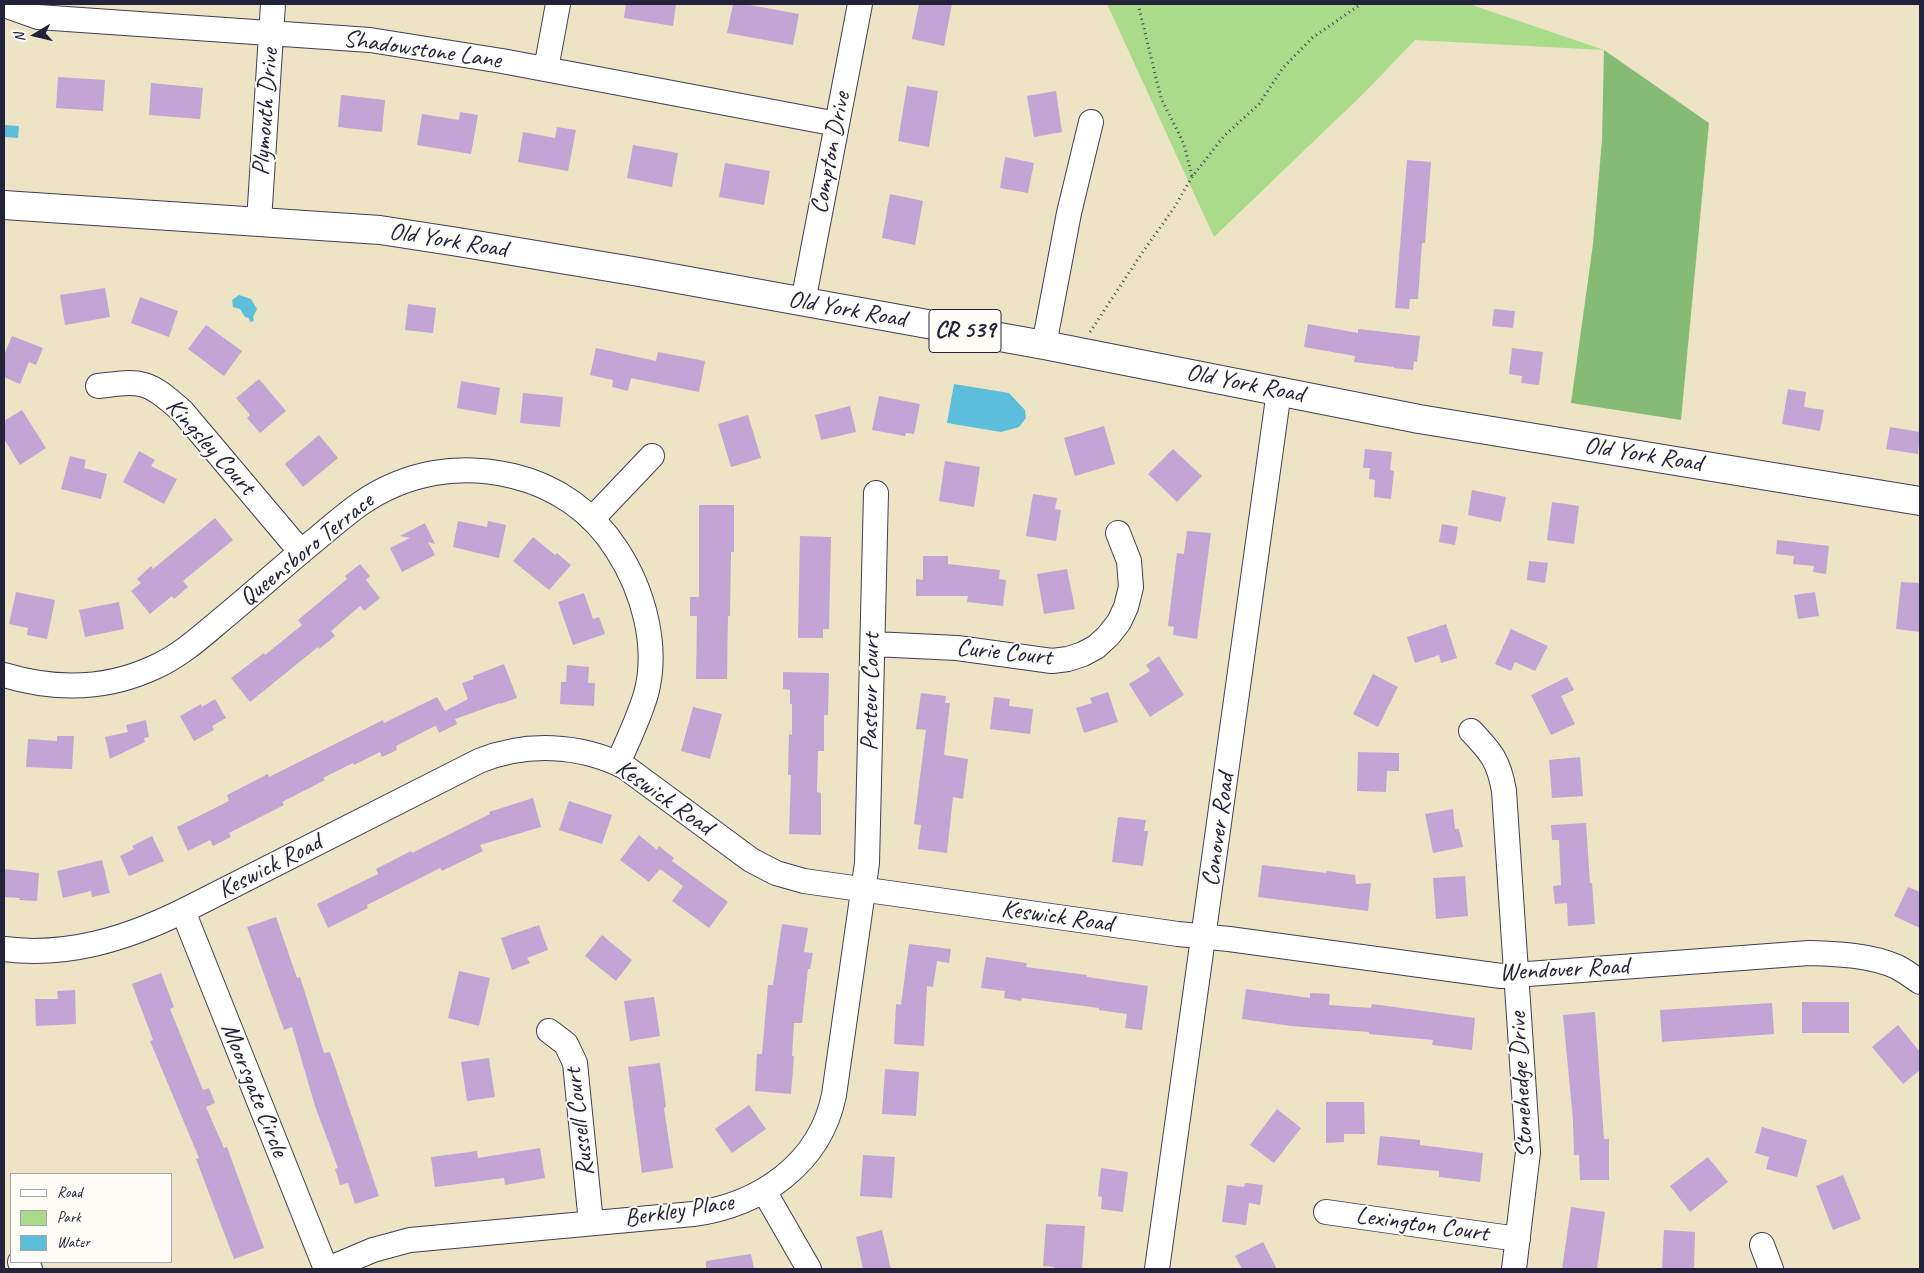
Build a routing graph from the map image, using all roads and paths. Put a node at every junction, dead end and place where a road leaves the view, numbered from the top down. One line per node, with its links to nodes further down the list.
1 (274, 4): 7 (street, Plymouth Drive)
2 (558, 4): 8 (street)
3 (860, 4): 10 (street, Compton Drive)
4 (1138, 4): 11 (path)
5 (1362, 4): 11 (path)
6 (4, 5): 7 (street, Shadowstone Lane)
7 (271, 33): 8 (street, Shadowstone Lane); 13 (street, Plymouth Drive)
8 (546, 69): 10 (street, Shadowstone Lane)
9 (1091, 122): 15 (street)
10 (837, 124): 14 (street, Compton Drive)
11 (1192, 177): 16 (path)
12 (4, 205): 13 (main road, Old York Road / CR 539)
13 (259, 221): 14 (main road, Old York Road / CR 539)
14 (803, 302): 15 (main road, Old York Road / CR 539)
15 (1044, 345): 16 (main road, Old York Road / CR 539)
16 (1078, 352): 18 (main road, Old York Road / CR 539)
17 (98, 386): 24 (street, Kingsley Court)
18 (1278, 391): 21 (main road, Old York Road / CR 539); 31 (street, Conover Road)
19 (652, 456): 22 (street)
20 (876, 493): 25 (street, Pasteur Court)
21 (1920, 501)
22 (592, 518): 24 (street, Queensboro Terrace); 28 (street, Queensboro Terrace)
23 (1118, 533): 25 (street, Curie Court)
24 (300, 552): 26 (street, Queensboro Terrace)
25 (873, 644): 29 (street, Pasteur Court)
26 (4, 675)
27 (1471, 731): 33 (street, Stonehedge Drive)
28 (618, 763): 29 (street, Keswick Road); 30 (street, Keswick Road)
29 (864, 890): 31 (street, Keswick Road); 36 (street, Berkley Place)
30 (183, 911): 32 (street, Keswick Road); 41 (street, Moorsgate Circle)
31 (1204, 936): 33 (street, Wendover Road); 43 (street, Conover Road)
32 (4, 949)
33 (1516, 976): 34 (street, Wendover Road); 39 (street, Stonehedge Drive)
34 (1920, 982)
35 (549, 1031): 38 (street, Russell Court)
36 (764, 1191): 38 (street, Berkley Place); 42 (street)
37 (1326, 1212): 39 (street, Lexington Court)
38 (592, 1223): 41 (street, Berkley Place)
39 (1518, 1239): 44 (street, Stonehedge Drive)
40 (1762, 1245): 45 (street)
41 (327, 1269)
42 (809, 1269)
43 (1157, 1269)
44 (1514, 1269)
45 (1770, 1269)

